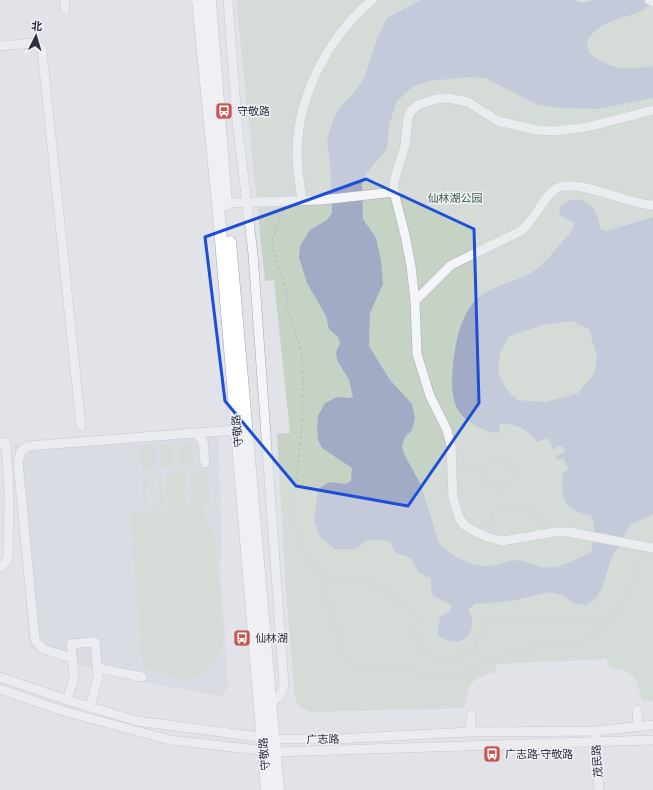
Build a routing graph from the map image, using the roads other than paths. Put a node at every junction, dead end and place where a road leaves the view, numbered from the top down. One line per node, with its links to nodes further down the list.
1 (198, 0): 16 (main road, 守敬路)
2 (210, 0): 12 (main road, 守敬路)
3 (228, 0): 11 (street)
4 (372, 0): 10 (street)
5 (649, 0): 6 (street)
6 (653, 2)
7 (0, 46): 15 (street)
8 (653, 110): 9 (street)
9 (394, 192): 10 (street); 14 (street)
10 (302, 200): 11 (street)
11 (246, 202): 12 (street); 28 (street)
12 (226, 203): 28 (main road, 守敬路)
13 (653, 205): 14 (street)
14 (415, 300): 20 (street)
15 (82, 426)
16 (237, 430): 17 (street); 36 (main road, 守敬路)
17 (195, 433): 19 (street); 22 (street)
18 (0, 443): 21 (street)
19 (205, 463)
20 (649, 547)
21 (0, 568)
22 (72, 658): 23 (street); 27 (street)
23 (97, 668): 25 (street); 29 (street)
24 (0, 677): 27 (street, 广志路)
25 (142, 677)
26 (0, 689): 39 (street, 广志路)
27 (67, 700): 29 (street, 广志路)
28 (270, 703): 36 (main road, 守敬路)
29 (90, 707): 36 (street, 广志路)
30 (637, 710): 33 (street)
31 (471, 715): 35 (street)
32 (653, 725): 33 (street, 广志路)
33 (638, 726): 34 (street, 广志路)
34 (595, 731): 35 (street, 广志路); 38 (street, 茂民路)
35 (470, 732): 36 (street, 广志路)
36 (268, 738): 39 (main road, 守敬路)
37 (653, 740): 38 (street, 广志路)
38 (596, 741): 39 (street, 广志路); 42 (street, 茂民路)
39 (269, 751): 40 (main road, 守敬路); 41 (main road, 守敬路)
40 (267, 790)
41 (278, 790)
42 (599, 790)

